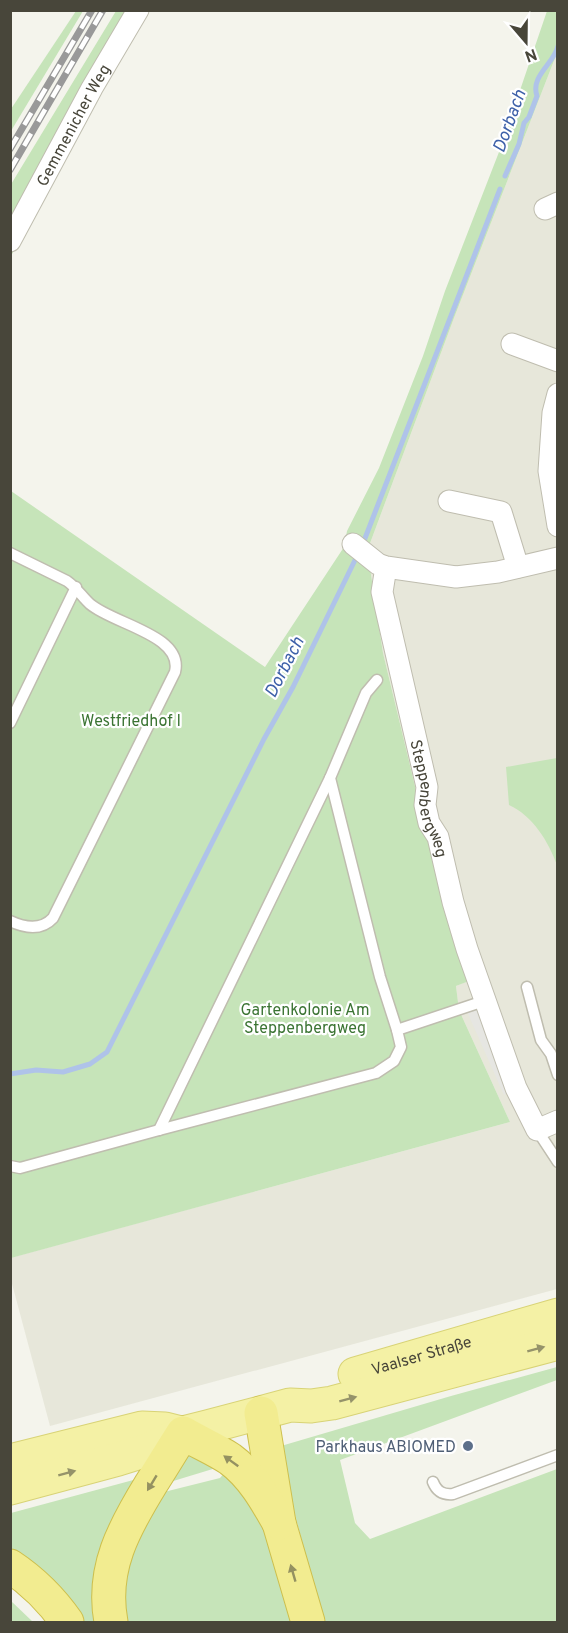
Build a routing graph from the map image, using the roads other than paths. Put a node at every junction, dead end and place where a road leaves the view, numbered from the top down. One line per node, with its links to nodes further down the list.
1 (138, 10): 2 (street, Gemmenicher Weg)
2 (10, 241)
3 (512, 344): 4 (street)
4 (558, 361)
5 (558, 394): 7 (street)
6 (449, 501): 12 (street)
7 (558, 526)
8 (354, 544): 11 (street)
9 (10, 553): 13 (lane)
10 (558, 558): 12 (street)
11 (378, 563): 12 (street); 19 (street, Steppenbergweg)
12 (518, 567)
13 (76, 587): 15 (lane); 17 (lane)
14 (377, 680): 16 (lane)
15 (10, 723)
16 (330, 778): 20 (lane); 23 (lane)
17 (10, 921)
18 (527, 987): 21 (lane)
19 (484, 1001): 20 (lane); 24 (street, Steppenbergweg)
20 (397, 1030): 23 (lane)
21 (558, 1075)
22 (558, 1121): 24 (street)
23 (159, 1130): 26 (lane)
24 (537, 1130): 25 (lane)
25 (558, 1162)
26 (10, 1166)
27 (558, 1315): 29 (main road, Vaalser Straße)
28 (558, 1343): 29 (main road, Vaalser Straße, one-way to 28)
29 (276, 1409): 30 (main road, Vaalser Straße); 35 (highway)
30 (183, 1433): 32 (main road, Vaalser Straße); 34 (main road, Vaalser Straße, one-way to 30); 35 (highway, one-way to 30); 38 (highway, one-way to 38)
31 (558, 1455): 33 (lane)
32 (10, 1461)
33 (433, 1482)
34 (10, 1488)
35 (279, 1523): 39 (highway, one-way to 35)
36 (10, 1566): 37 (highway)
37 (67, 1623)
38 (111, 1623)
39 (308, 1623)

